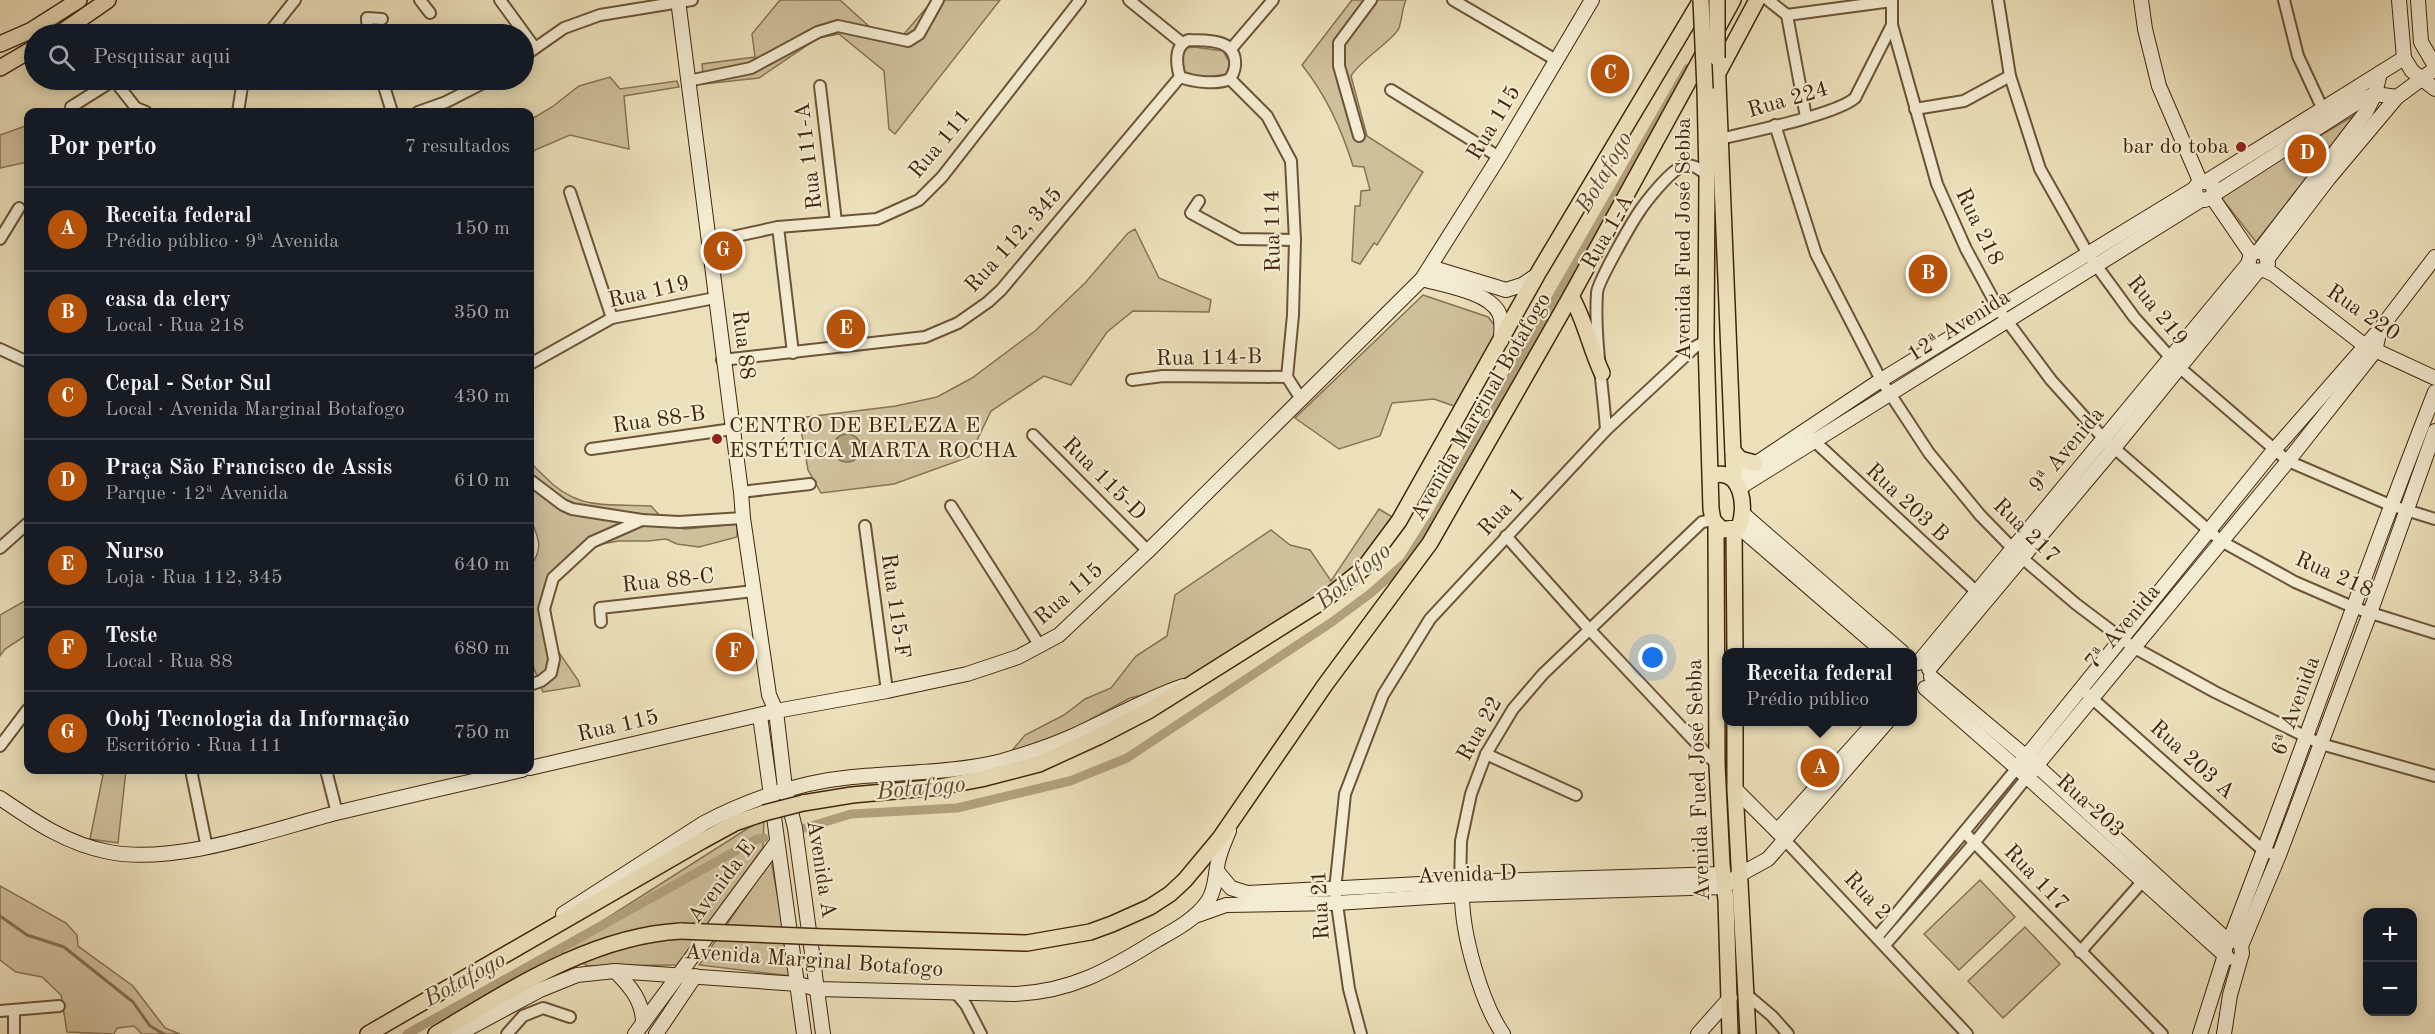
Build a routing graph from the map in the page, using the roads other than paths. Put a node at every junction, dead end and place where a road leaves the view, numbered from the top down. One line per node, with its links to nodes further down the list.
1 (79, 0): 26 (main road)
2 (108, 0): 32 (main road)
3 (295, 0): 33 (street)
4 (420, 0): 27 (street)
5 (500, 0): 35 (street)
6 (692, 0): 24 (street)
7 (938, 0): 58 (street)
8 (1080, 0): 87 (street, Rua 111)
9 (1129, 0): 40 (street)
10 (1273, 0): 44 (street)
11 (1371, 0): 79 (street)
12 (1453, 0): 49 (street)
13 (1592, 0): 49 (street, Rua 115)
14 (1701, 0): 67 (main road, Avenida Fued José Sebba, bridge); 96 (main road, Avenida Marginal Botafogo)
15 (1717, 0): 50 (main road, Avenida Fued José Sebba, bridge)
16 (1733, 0): 98 (main road, Avenida Marginal Botafogo)
17 (1757, 0): 50 (main road)
18 (1768, 0): 28 (street)
19 (1998, 0): 54 (street, Rua 219)
20 (2141, 0): 83 (street, Rua 220)
21 (2284, 0): 76 (street)
22 (2399, 0): 47 (street)
23 (2418, 0): 51 (street)
24 (678, 1): 43 (street); 58 (street, Rua 88)
25 (1892, 1): 28 (street); 36 (street, Rua 218)
26 (63, 9): 30 (main road); 31 (main road)
27 (430, 13)
28 (1787, 15): 77 (street)
29 (382, 20): 34 (street)
30 (28, 24)
31 (40, 24)
32 (86, 24)
33 (276, 24)
34 (367, 24)
35 (518, 24)
36 (1892, 25): 75 (street, Rua 218); 77 (street, Rua 224)
37 (24, 26): 39 (main road)
38 (24, 34): 41 (main road)
39 (0, 36)
40 (1182, 43): 44 (street); 55 (street)
41 (0, 44)
42 (534, 45): 43 (street)
43 (536, 48)
44 (1231, 49): 56 (street)
45 (24, 50): 48 (main road)
46 (24, 52): 52 (main road)
47 (2404, 58): 51 (street); 53 (street, 12ª Avenida); 57 (street)
48 (0, 59)
49 (1556, 60): 81 (street, Rua 115)
50 (1717, 65): 80 (main road, Avenida Fued José Sebba)
51 (2433, 65): 57 (street, 9ª Avenida)
52 (0, 68)
53 (2380, 73): 68 (street, 9ª Avenida); 76 (street, 12ª Avenida)
54 (2010, 76): 75 (street); 93 (street, Rua 219)
55 (1180, 77): 56 (street); 106 (street, Rua 112, 345)
56 (1230, 79): 90 (street, Rua 114)
57 (2421, 79): 60 (street); 69 (street, 9ª Avenida)
58 (688, 81): 91 (street, Rua 88)
59 (820, 86): 87 (street, Rua 111-A)
60 (2435, 89)
61 (98, 90): 70 (street)
62 (122, 90): 71 (street)
63 (241, 90): 72 (street)
64 (385, 90): 73 (street)
65 (469, 90): 74 (street)
66 (1391, 90): 81 (street)
67 (1705, 92): 80 (main road); 82 (main road, Avenida Fued José Sebba)
68 (2375, 94): 69 (street); 76 (street, 12ª Avenida); 94 (street, 9ª Avenida)
69 (2397, 96): 94 (street, 9ª Avenida)
70 (71, 107)
71 (136, 108)
72 (239, 108)
73 (391, 108)
74 (429, 108)
75 (1915, 109): 100 (street, Rua 218)
76 (2325, 115): 83 (street, 12ª Avenida)
77 (1806, 117): 78 (street, Rua 224)
78 (1775, 125): 80 (street, Rua 224); 115 (street, Rua 217)
79 (1359, 136)
80 (1720, 139): 127 (main road, Avenida Fued José Sebba)
81 (1499, 157): 95 (street, Rua 115)
82 (1707, 175): 103 (main road, Avenida Fued José Sebba); 111 (street, Rua 1-A)
83 (2205, 190): 93 (street, 12ª Avenida); 94 (street, Rua 220)
84 (570, 192): 101 (street)
85 (1199, 201): 90 (street)
86 (19, 208): 89 (street)
87 (837, 222): 88 (street, Rua 111)
88 (778, 227): 91 (street, Rua 111); 106 (street)
89 (0, 239)
90 (1295, 240): 112 (street, Rua 114)
91 (709, 242): 99 (street, Rua 88)
92 (2435, 257): 104 (street, 7ª Avenida)
93 (2092, 260): 100 (street, 12ª Avenida); 110 (street, Rua 219)
94 (2261, 263): 104 (street, Rua 220); 110 (street, 9ª Avenida)
95 (1431, 267): 96 (street); 97 (street, Rua 115)
96 (1537, 275): 102 (main road, Avenida Marginal Botafogo)
97 (1422, 279): 102 (street); 118 (street, Rua 115)
98 (1571, 296): 111 (main road); 194 (main road, Avenida Marginal Botafogo)
99 (715, 298): 101 (street, Rua 119); 108 (street, Rua 88)
100 (2003, 315): 115 (street, 12ª Avenida); 117 (street, 12ª Avenida); 124 (street, Rua 218)
101 (612, 318): 109 (street, Rua 119)
102 (1501, 341): 164 (main road, Avenida Marginal Botafogo)
103 (1706, 341): 120 (street, Rua 1); 130 (main road, Avenida Fued José Sebba)
104 (2370, 348): 113 (street, Rua 220); 126 (street, 7ª Avenida); 128 (street, 7ª Avenida)
105 (0, 349): 107 (street)
106 (793, 353): 108 (street, Rua 112, 345)
107 (24, 360)
108 (723, 360): 119 (street, Rua 88)
109 (534, 362)
110 (2174, 363): 124 (street, 9ª Avenida); 126 (street, Rua 219)
111 (1602, 373): 120 (street, Rua 1-A)
112 (1287, 377): 114 (street, Rua 114-B); 118 (street)
113 (2435, 378)
114 (1132, 380)
115 (1881, 380): 117 (street, Rua 217); 123 (street, 12ª Avenida)
116 (2435, 392): 135 (street, 6ª Avenida)
117 (1890, 394): 123 (street, 12ª Avenida); 150 (street, Rua 217)
118 (1301, 399): 149 (street, Rua 115)
119 (733, 429): 125 (street, Rua 88-B); 134 (street, Rua 88)
120 (1606, 430): 146 (street, Rua 1)
121 (2435, 430): 137 (street, 6ª Avenida)
122 (1033, 435): 149 (street, Rua 115-D)
123 (1810, 437): 129 (street, 12ª Avenida); 132 (street, 12ª Avenida); 152 (street, Rua 203 B)
124 (2109, 444): 145 (street, Rua 218); 150 (street, 9ª Avenida)
125 (591, 449)
126 (2274, 450): 128 (street, Rua 219); 145 (street, 7ª Avenida)
127 (1733, 451): 129 (main road); 132 (main road, Avenida Fued José Sebba)
128 (2288, 461): 135 (street, Rua 219); 147 (street, 7ª Avenida)
129 (1755, 463): 132 (street, 12ª Avenida)
130 (1711, 479): 132 (main road); 141 (main road, Avenida Fued José Sebba)
131 (534, 483): 140 (street)
132 (1736, 483): 142 (main road, Avenida Fued José Sebba)
133 (810, 484): 134 (street)
134 (741, 492): 138 (street, Rua 88)
135 (2390, 505): 137 (street, Rua 219); 153 (street, 6ª Avenida)
136 (951, 506): 159 (street)
137 (2406, 510): 139 (street, Rua 219); 154 (street, 6ª Avenida)
138 (743, 518): 140 (street); 151 (street, Rua 88)
139 (2435, 519)
140 (642, 520): 165 (street)
141 (1714, 522): 142 (main road); 156 (street, Rua 22); 181 (main road, Avenida Fued José Sebba)
142 (1738, 523): 160 (main road, Avenida Fued José Sebba); 161 (street); 162 (street)
143 (865, 526): 166 (street, Rua 115-F)
144 (24, 527): 148 (street)
145 (2209, 533): 147 (street); 158 (street, 7ª Avenida)
146 (1506, 536): 156 (street); 176 (street, Rua 1)
147 (2222, 541): 153 (street, Rua 218); 158 (street, 7ª Avenida)
148 (0, 548)
149 (1148, 551): 159 (street, Rua 115)
150 (2017, 552): 152 (street, 9ª Avenida); 158 (street, Rua 217)
151 (754, 591): 155 (street, Rua 88-C); 168 (street, Rua 88)
152 (1981, 596): 163 (street, 9ª Avenida)
153 (2355, 608): 154 (street, Rua 218); 175 (street, 6ª Avenida)
154 (2370, 613): 157 (street, Rua 218); 177 (street, 6ª Avenida)
155 (601, 622)
156 (1589, 629): 179 (street, Rua 22); 181 (street)
157 (2435, 633)
158 (2128, 643): 167 (street, 7ª Avenida); 175 (street, Rua 217)
159 (1040, 646): 166 (street, Rua 115)
160 (1735, 648)
161 (1879, 648)
162 (1897, 648)
163 (1920, 672): 180 (street, Rua 203); 183 (street, Rua 203)
164 (1190, 683): 188 (street, Avenida Marginal Botafogo); 215 (main road, Avenida Marginal Botafogo, bridge)
165 (534, 684)
166 (887, 691): 169 (street, Rua 115)
167 (2087, 693): 180 (street, 7ª Avenida); 200 (street, Rua 203 A)
168 (769, 695): 169 (street, Rua 88); 171 (street)
169 (776, 711): 171 (street, Rua 115); 188 (street, Avenida A)
170 (24, 714): 178 (street)
171 (760, 716): 182 (street, Rua 115); 190 (street, Avenida A)
172 (1735, 726): 189 (main road, Avenida Fued José Sebba)
173 (1872, 726): 196 (street)
174 (1883, 726): 196 (street)
175 (2307, 738): 177 (street, Rua 217); 200 (street, 6ª Avenida)
176 (1365, 740): 207 (street, Rua 21)
177 (2321, 744): 187 (street, Rua 217); 201 (street, 6ª Avenida)
178 (0, 746)
179 (1486, 754): 191 (street); 206 (street, Rua 22)
180 (2031, 761): 183 (street, 7ª Avenida); 210 (street, Rua 203)
181 (1717, 765): 204 (main road, Avenida Fued José Sebba)
182 (534, 767)
183 (2022, 773): 195 (street, 7ª Avenida); 198 (street, 7ª Avenida); 205 (street, Rua 203)
184 (192, 774): 199 (street)
185 (327, 774): 193 (street)
186 (488, 774): 193 (street)
187 (2435, 776)
188 (785, 788): 190 (street, Avenida Marginal Botafogo); 217 (street, Avenida A)
189 (1735, 789): 196 (street, Rua 2); 203 (main road, Avenida Fued José Sebba)
190 (771, 794): 197 (street, Avenida A); 215 (street, Avenida Marginal Botafogo)
191 (1575, 795)
192 (0, 798): 199 (street)
193 (337, 813): 199 (street)
194 (1235, 816): 202 (street, Avenida Marginal Botafogo); 230 (main road, Avenida Marginal Botafogo, bridge)
195 (1964, 832): 198 (street, Rua 117); 209 (street, 7ª Avenida)
196 (1781, 835): 203 (street); 209 (street, Rua 2)
197 (777, 842): 213 (street, Avenida E); 216 (street, Avenida A)
198 (1975, 842): 209 (street, 7ª Avenida); 211 (street, Rua 117)
199 (207, 848)
200 (2265, 852): 201 (street, Rua 203 A); 210 (street, 6ª Avenida)
201 (2279, 855): 210 (street, 6ª Avenida)
202 (1217, 871): 207 (street, Avenida D); 208 (street, Avenida Marginal Botafogo)
203 (1739, 875): 204 (street); 219 (main road, Avenida Fued José Sebba)
204 (1723, 880): 206 (street, Avenida D); 220 (main road, Avenida Fued José Sebba)
205 (2142, 882): 210 (street, Rua 203); 211 (street)
206 (1461, 889): 207 (street, Avenida D); 238 (street, Rua 22)
207 (1335, 897): 208 (street, Avenida D); 237 (street, Rua 21)
208 (1195, 916): 218 (street, Avenida Marginal Botafogo)
209 (1881, 941): 243 (street, Rua 2)
210 (2234, 951): 245 (street, 6ª Avenida); 246 (street, 6ª Avenida)
211 (2080, 952): 244 (street, Rua 117)
212 (615, 971): 213 (street, Avenida Marginal Botafogo); 227 (street); 231 (street, Avenida Marginal Botafogo)
213 (679, 975): 214 (street, Avenida Marginal Botafogo); 227 (street, Avenida E)
214 (695, 976): 216 (street, Avenida Marginal Botafogo); 233 (street)
215 (461, 979): 229 (main road, Avenida Marginal Botafogo)
216 (798, 984): 217 (street, Avenida Marginal Botafogo); 234 (street, Avenida A)
217 (817, 988): 218 (street, Avenida Marginal Botafogo); 235 (street, Avenida A)
218 (956, 993): 236 (street)
219 (1746, 994): 220 (main road); 225 (main road, Avenida Fued José Sebba); 242 (street)
220 (1730, 998): 224 (main road, Avenida Fued José Sebba); 239 (street)
221 (59, 1006): 222 (street)
222 (14, 1010): 223 (street); 228 (street)
223 (0, 1011)
224 (1729, 1016): 225 (main road); 240 (main road, Avenida Fued José Sebba)
225 (1746, 1016): 241 (main road, Avenida Fued José Sebba)
226 (570, 1017): 232 (street)
227 (639, 1028)
228 (14, 1034)
229 (368, 1034)
230 (436, 1034)
231 (458, 1034)
232 (507, 1034)
233 (656, 1034)
234 (804, 1034)
235 (823, 1034)
236 (981, 1034)
237 (1362, 1034)
238 (1503, 1034)
239 (1698, 1034)
240 (1730, 1034)
241 (1748, 1034)
242 (1788, 1034)
243 (1967, 1034)
244 (2162, 1034)
245 (2200, 1034)
246 (2224, 1034)

